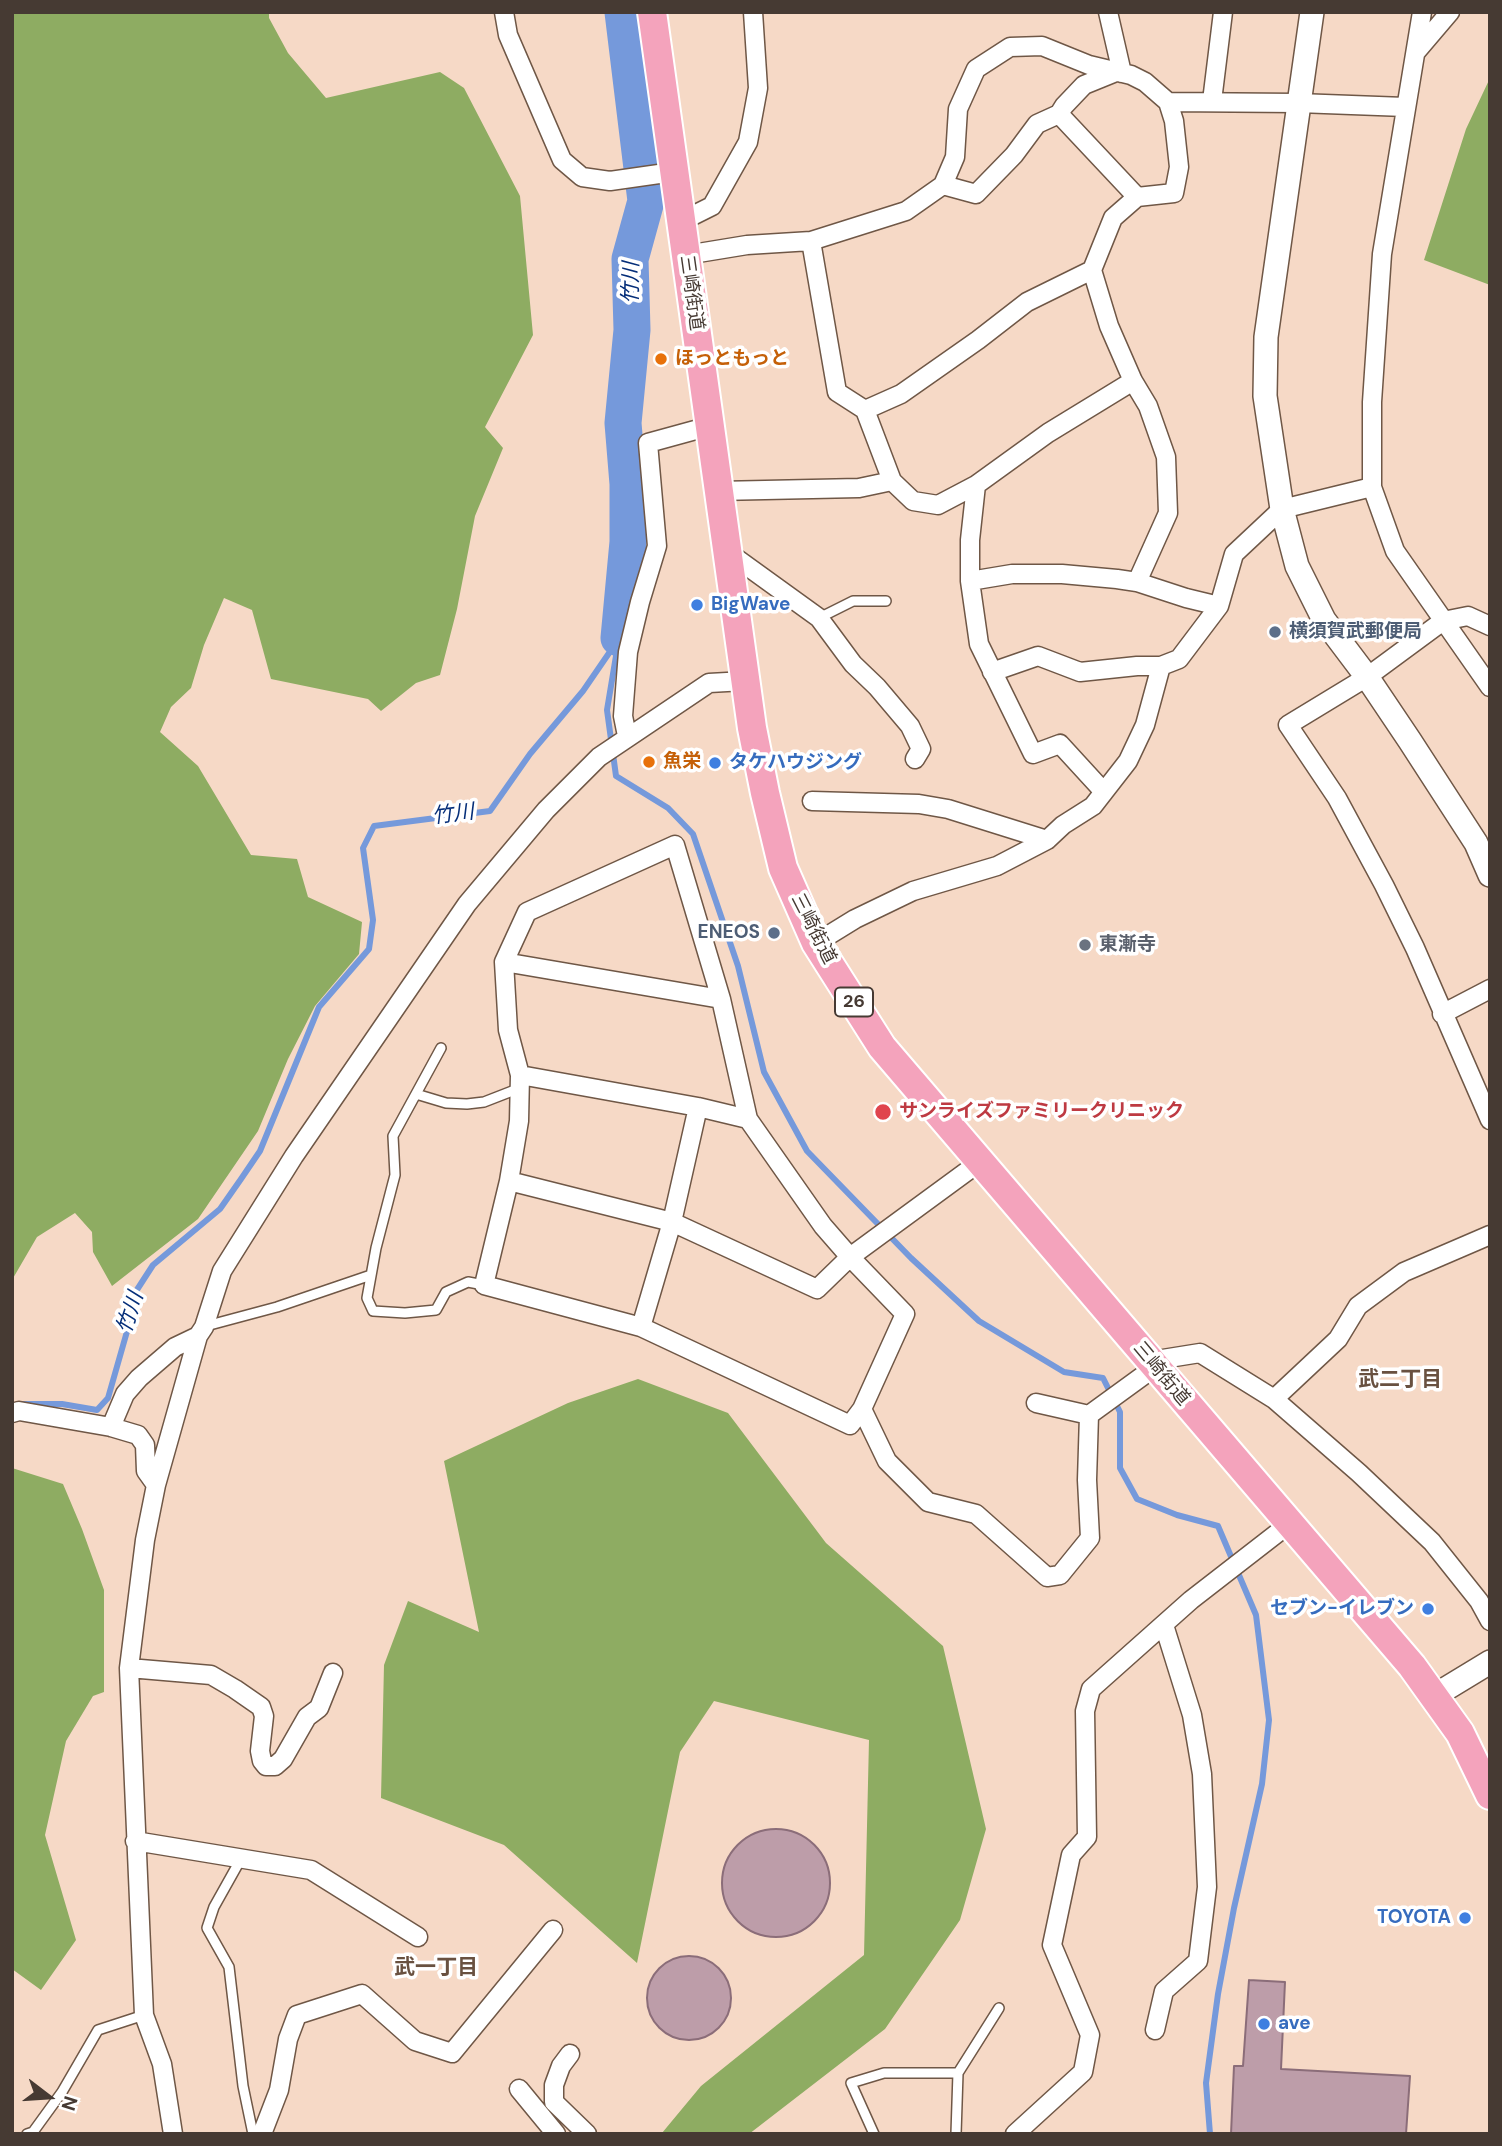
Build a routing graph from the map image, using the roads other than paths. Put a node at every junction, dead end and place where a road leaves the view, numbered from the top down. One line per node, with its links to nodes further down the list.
1 (504, 12): 16 (street)
2 (652, 12): 16 (main road, 三崎街道 / 26)
3 (753, 12): 19 (street)
4 (1108, 12): 10 (street)
5 (1223, 12): 11 (street)
6 (1312, 12): 13 (street)
7 (1422, 12): 9 (street)
8 (1450, 12): 9 (street)
9 (1416, 52): 14 (street)
10 (1119, 72): 12 (street); 15 (street); 17 (street)
11 (1212, 101): 12 (street); 13 (street)
12 (1168, 102): 18 (street)
13 (1298, 103): 14 (street); 30 (street)
14 (1405, 107): 28 (street)
15 (1059, 114): 17 (street); 18 (street)
16 (673, 172): 19 (main road, 三崎街道 / 26)
17 (943, 185): 20 (street)
18 (1137, 197): 22 (street)
19 (680, 222): 21 (main road, 三崎街道 / 26)
20 (811, 241): 21 (street); 24 (street)
21 (685, 255): 25 (main road, 三崎街道 / 26)
22 (1092, 270): 23 (street); 24 (street)
23 (1133, 381): 27 (street); 33 (street)
24 (865, 410): 26 (street)
25 (710, 426): 29 (main road, 三崎街道 / 26); 44 (street)
26 (892, 481): 27 (street); 29 (street)
27 (976, 485): 32 (street)
28 (1372, 487): 30 (street); 37 (street)
29 (718, 491): 31 (main road, 三崎街道 / 26)
30 (1282, 509): 35 (street); 41 (street)
31 (729, 553): 36 (street); 42 (main road, 三崎街道 / 26)
32 (970, 580): 33 (street); 40 (street)
33 (1137, 582): 35 (street)
34 (886, 601): 36 (lane)
35 (1219, 606): 39 (street)
36 (819, 618): 45 (street)
37 (1443, 621): 38 (street); 41 (street); 43 (street)
38 (1490, 626)
39 (1161, 666): 40 (street); 46 (street)
40 (992, 672): 46 (street)
41 (1367, 677): 49 (street); 54 (street)
42 (745, 681): 44 (street); 50 (main road, 三崎街道 / 26)
43 (1490, 687)
44 (627, 736): 69 (street)
45 (915, 759)
46 (1104, 792): 48 (street)
47 (812, 801): 48 (street)
48 (1047, 840): 50 (street)
49 (1490, 875)
50 (816, 943): 61 (main road, 三崎街道 / 26)
51 (504, 962): 53 (street); 53 (street); 56 (street)
52 (1490, 989): 54 (street)
53 (721, 999): 59 (street)
54 (1442, 1014): 60 (street)
55 (441, 1048): 57 (lane)
56 (520, 1082): 57 (lane); 58 (street); 62 (street)
57 (416, 1094): 66 (lane)
58 (698, 1107): 59 (street); 63 (street)
59 (748, 1119): 65 (street)
60 (1490, 1120)
61 (981, 1161): 65 (street); 70 (main road, 三崎街道 / 26)
62 (509, 1181): 63 (street); 67 (street)
63 (672, 1222): 65 (street); 68 (street)
64 (1490, 1235): 71 (street)
65 (850, 1257): 73 (street)
66 (371, 1275): 67 (lane); 69 (lane)
67 (484, 1285): 68 (street)
68 (641, 1327): 73 (street)
69 (201, 1331): 76 (street); 77 (street)
70 (1153, 1364): 71 (street); 75 (street); 78 (main road, 三崎街道 / 26)
71 (1274, 1399): 79 (street)
72 (1036, 1403): 75 (street)
73 (862, 1409): 75 (street)
74 (12, 1413): 76 (street)
75 (1089, 1415)
76 (111, 1427): 77 (street)
77 (156, 1485): 82 (street)
78 (1289, 1524): 80 (street); 84 (main road, 三崎街道 / 26)
79 (1490, 1621)
80 (1164, 1625): 92 (street); 104 (street)
81 (1490, 1662): 84 (street)
82 (128, 1668): 83 (street); 86 (street)
83 (333, 1673)
84 (1434, 1696): 85 (main road, 三崎街道 / 26)
85 (1490, 1795)
86 (135, 1842): 87 (street); 91 (street)
87 (242, 1857): 89 (street); 98 (lane)
88 (553, 1930): 99 (street)
89 (418, 1937)
90 (999, 2008): 94 (lane)
91 (144, 2015): 96 (lane); 97 (street)
92 (1155, 2030)
93 (570, 2054): 101 (street)
94 (958, 2073): 102 (lane); 103 (lane)
95 (519, 2089): 100 (street)
96 (27, 2134)
97 (173, 2134)
98 (253, 2134)
99 (262, 2134)
100 (556, 2134)
101 (587, 2134)
102 (874, 2134)
103 (956, 2134)
104 (1015, 2134)

